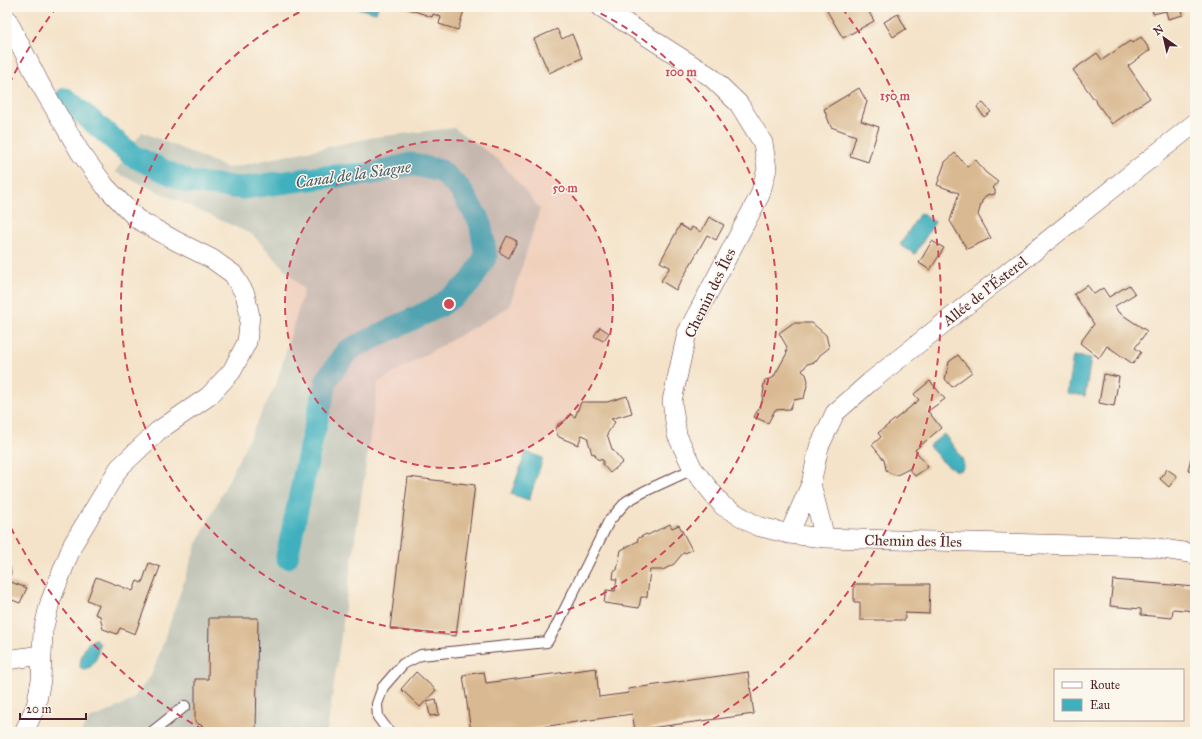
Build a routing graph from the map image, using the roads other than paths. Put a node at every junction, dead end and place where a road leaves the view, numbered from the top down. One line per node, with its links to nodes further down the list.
1 (601, 7): 4 (street, Chemin des Îles)
2 (7, 18): 9 (street)
3 (1195, 123): 5 (street, Allée de l'Ésterel)
4 (693, 469): 6 (street, Chemin des Îles); 14 (lane)
5 (811, 484): 6 (street, Allée de l'Ésterel); 7 (street, Allée de l'Ésterel)
6 (789, 534): 7 (street, Chemin des Îles)
7 (825, 538): 8 (street, Chemin des Îles)
8 (1195, 554)
9 (41, 655): 10 (street); 12 (street)
10 (7, 660)
11 (185, 706): 13 (lane)
12 (24, 732)
13 (152, 732)
14 (389, 732)

